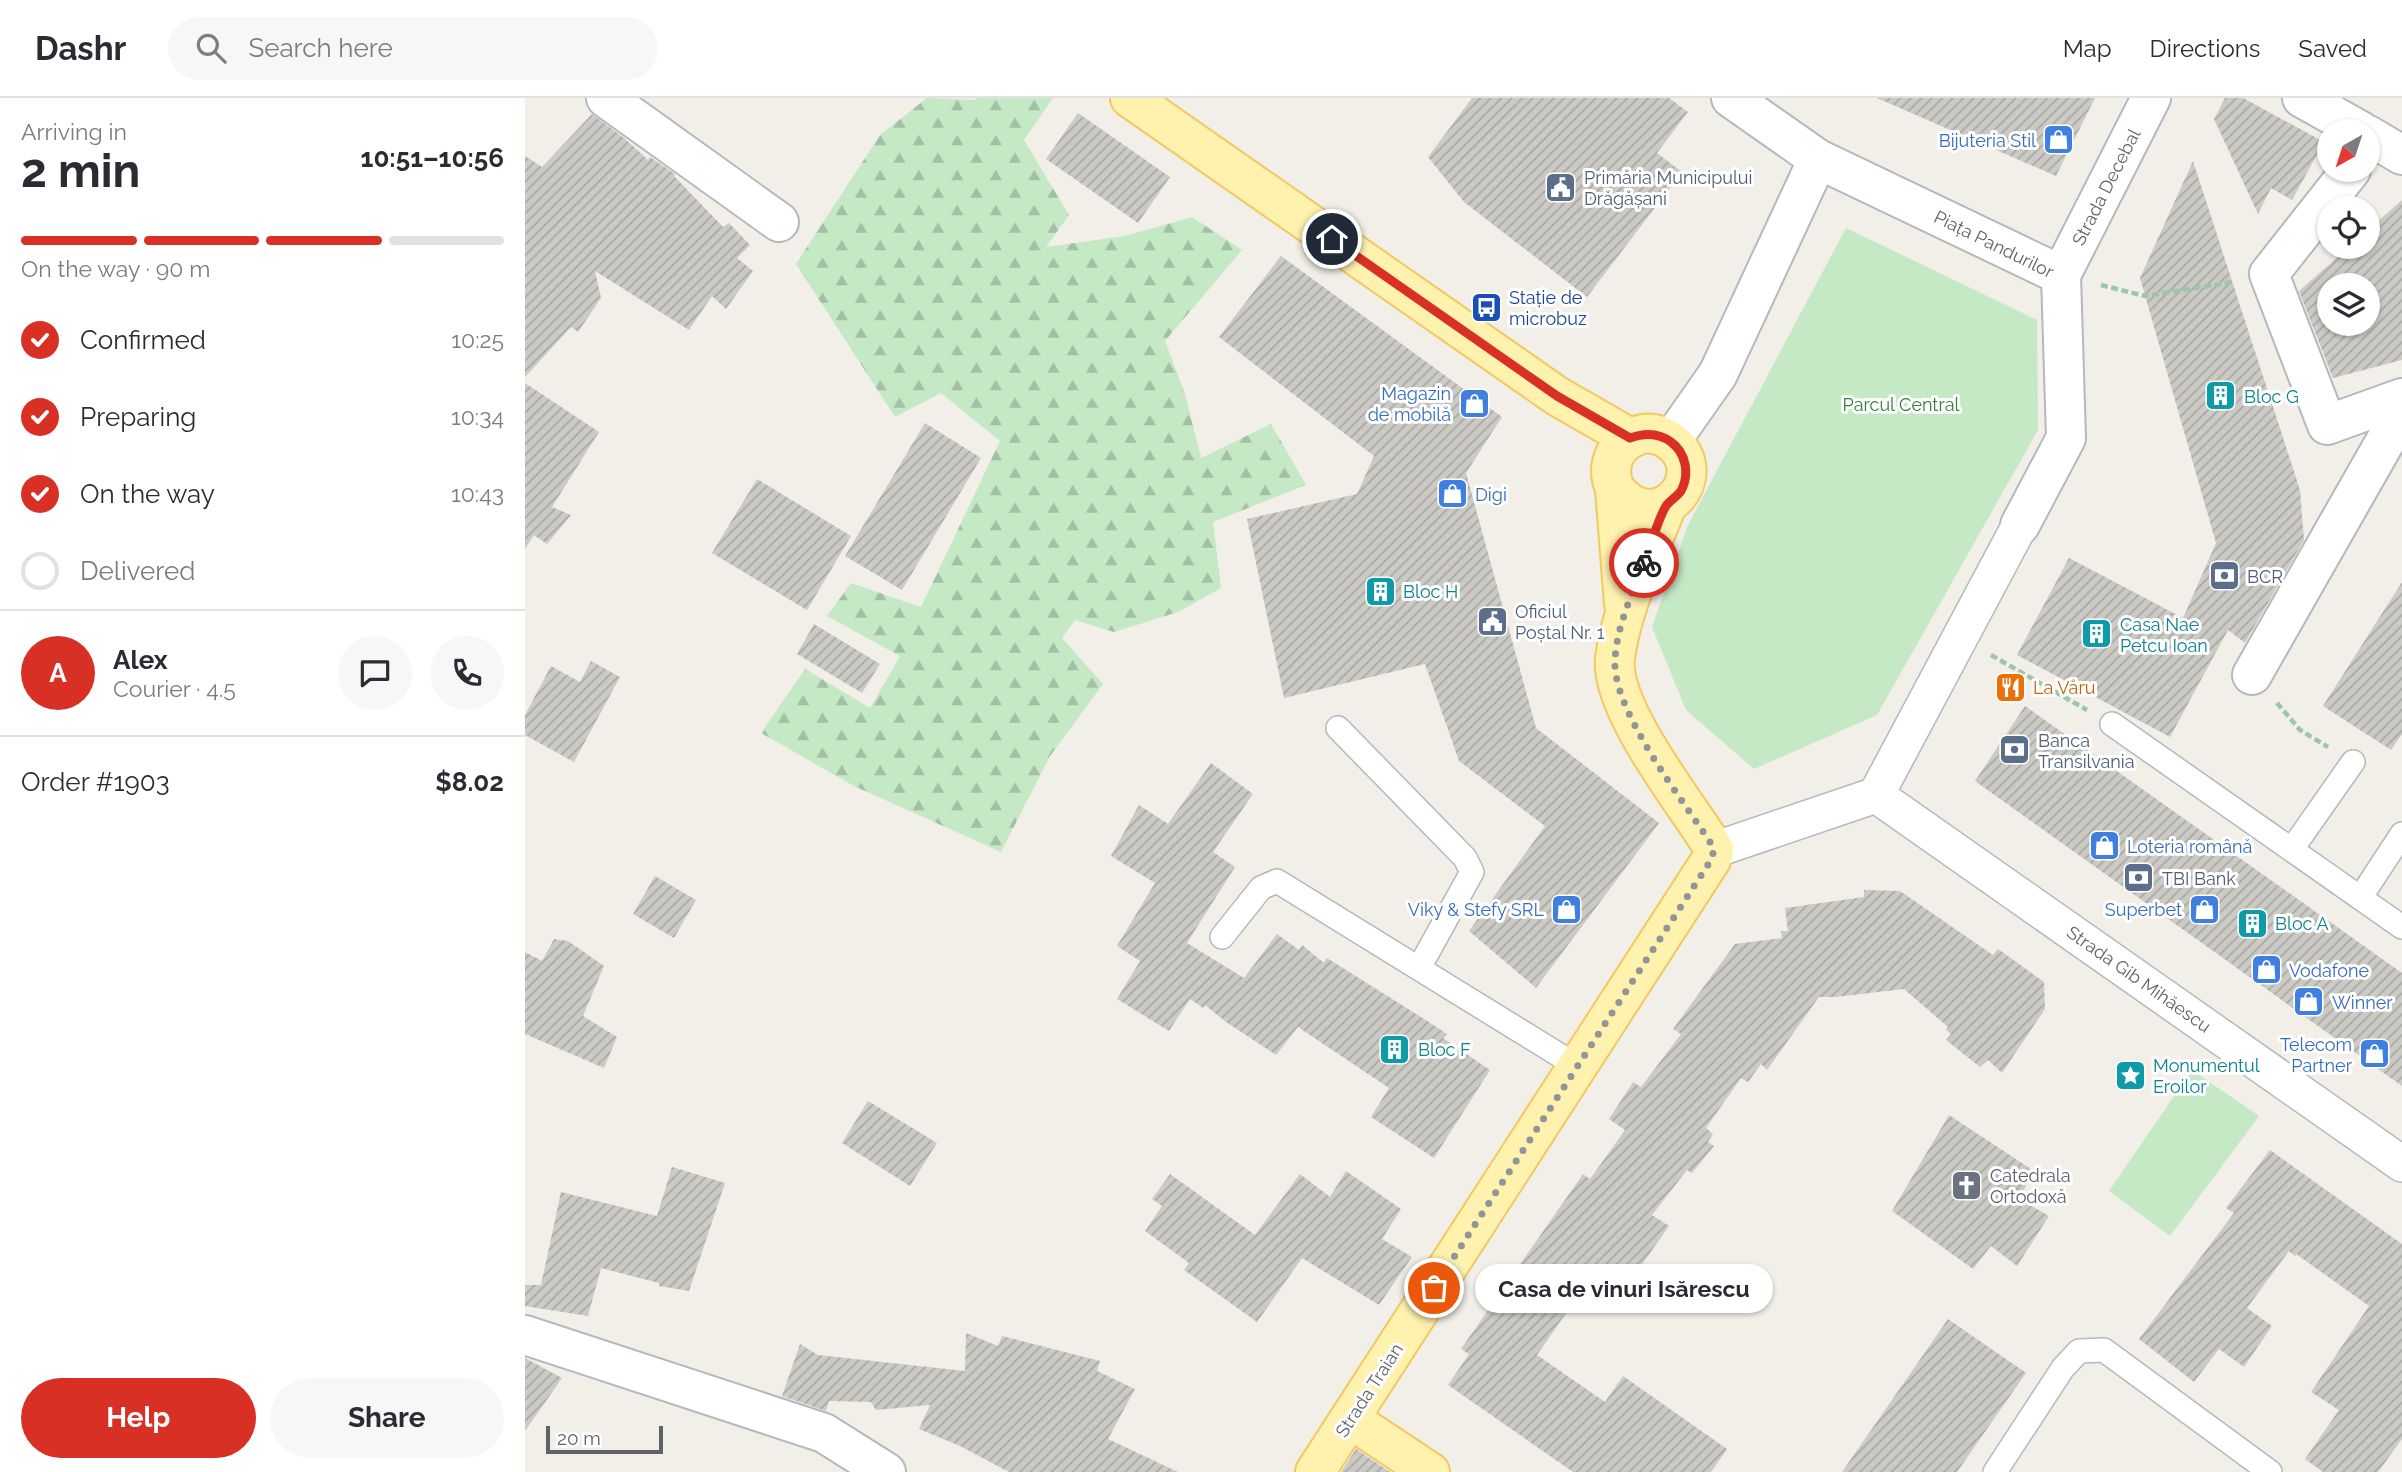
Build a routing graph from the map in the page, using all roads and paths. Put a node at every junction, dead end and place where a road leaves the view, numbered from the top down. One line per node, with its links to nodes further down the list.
1 (606, 98): 9 (street)
2 (1130, 98): 13 (main road)
3 (2151, 98): 11 (street, Strada Decebal)
4 (2302, 98): 6 (street)
5 (1735, 99): 7 (street, Piața Pandurilor)
6 (2337, 119)
7 (1818, 159): 11 (street, Piața Pandurilor); 17 (street)
8 (2342, 182): 10 (street)
9 (779, 222)
10 (2269, 274): 12 (path); 14 (street)
11 (2061, 275): 20 (street, Piața Pandurilor)
12 (2145, 296)
13 (1557, 396): 16 (main road); 18 (main road)
14 (2402, 398)
15 (2402, 412): 23 (street)
16 (1630, 438): 17 (main road); 18 (main road)
17 (1671, 441): 19 (main road)
18 (1613, 483): 19 (main road); 21 (main road)
19 (1667, 505): 21 (main road)
20 (2020, 525): 22 (street, Piața Pandurilor)
21 (1625, 613): 30 (main road)
22 (1960, 637): 24 (path); 27 (street, Piața Pandurilor)
23 (2252, 675)
24 (2112, 724): 29 (lane)
25 (1338, 728): 34 (lane)
26 (2353, 762): 29 (lane)
27 (1876, 795): 30 (street); 36 (street, Strada Gib Mihăescu)
28 (2402, 834): 31 (lane)
29 (2292, 849): 31 (lane)
30 (1714, 850): 35 (main road, Strada Traian)
31 (2360, 898): 32 (lane)
32 (2402, 927)
33 (1222, 937): 34 (lane)
34 (1419, 968): 35 (lane)
35 (1577, 1066): 38 (main road, Strada Traian)
36 (2402, 1164)
37 (525, 1335): 39 (street)
38 (1350, 1419): 40 (main road, Strada Traian); 41 (main road)
39 (886, 1472)
40 (1315, 1472)
41 (1430, 1472)
42 (1995, 1472): 43 (lane)
43 (2270, 1472)

